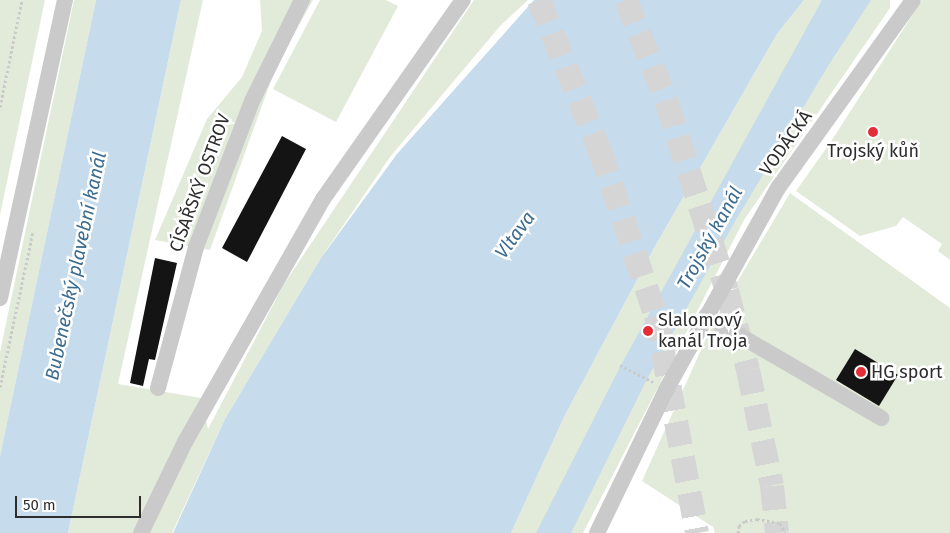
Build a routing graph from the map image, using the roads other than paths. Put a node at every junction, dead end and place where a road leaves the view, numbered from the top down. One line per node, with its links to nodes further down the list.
1 (65, 0): 5 (street)
2 (302, 0): 7 (street, CÍSAŘSKÝ OSTROV)
3 (463, 0): 9 (street)
4 (913, 0): 6 (street, VODÁCKÁ)
5 (0, 298)
6 (706, 316): 8 (street); 10 (street, VODÁCKÁ)
7 (158, 388)
8 (881, 418)
9 (141, 533)
10 (596, 533)

